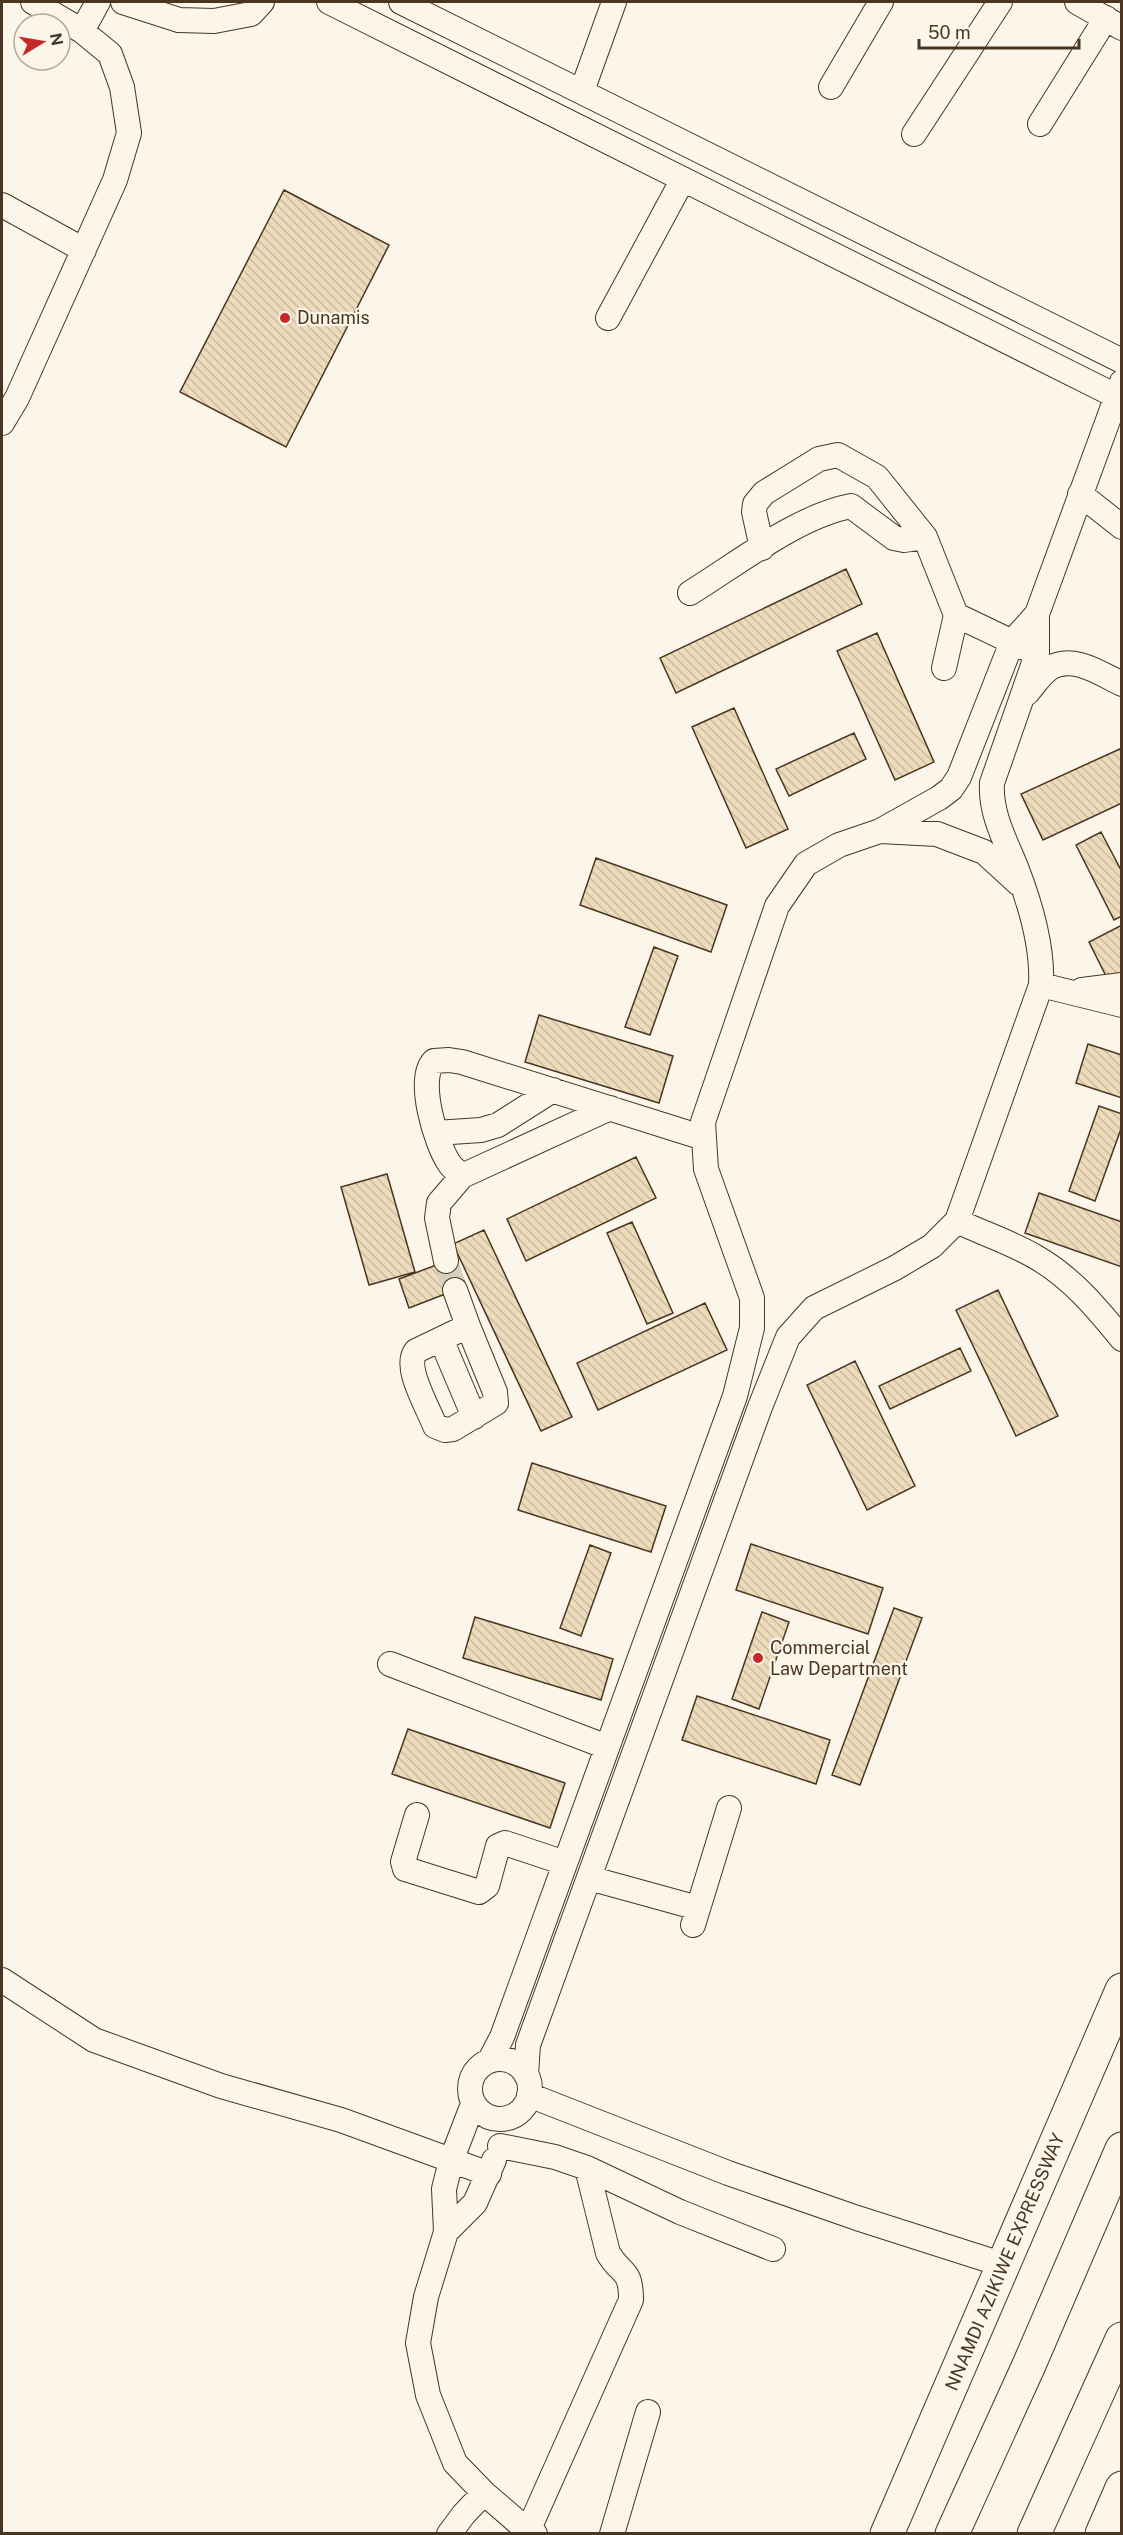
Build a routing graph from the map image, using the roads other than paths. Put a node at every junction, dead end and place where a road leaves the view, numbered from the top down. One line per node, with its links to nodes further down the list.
1 (33, 2): 12 (street)
2 (98, 2): 12 (street)
3 (123, 2): 4 (street)
4 (262, 2)
5 (328, 2): 14 (street)
6 (401, 2): 13 (street)
7 (614, 2): 16 (street)
8 (881, 2): 15 (street)
9 (1000, 2): 18 (street)
10 (1077, 2): 11 (street)
11 (1114, 23): 17 (street)
12 (82, 31): 21 (street)
13 (509, 55): 14 (street); 16 (street)
14 (494, 85): 19 (street)
15 (831, 87)
16 (582, 91): 23 (street)
17 (1040, 124)
18 (914, 134)
19 (683, 179): 22 (street); 24 (street)
20 (2, 205): 21 (street)
21 (84, 250): 25 (street)
22 (608, 318)
23 (1122, 361)
24 (1119, 389): 26 (street)
25 (2, 423)
26 (1080, 494): 27 (street); 31 (street)
27 (1122, 527)
28 (925, 537): 29 (street); 29 (street); 32 (street)
29 (762, 548): 30 (street)
30 (690, 593)
31 (1037, 614): 33 (street); 34 (street)
32 (956, 615): 33 (street); 35 (street)
33 (1012, 642): 34 (street); 38 (street)
34 (1037, 654): 37 (street)
35 (944, 668)
36 (1122, 684): 37 (street)
37 (1021, 699): 39 (street)
38 (880, 831): 39 (street); 47 (street)
39 (1023, 888): 40 (street)
40 (1041, 985): 42 (street); 49 (street)
41 (1122, 985): 42 (street)
42 (1066, 992): 43 (street)
43 (1122, 1005)
44 (553, 1090): 45 (street); 46 (street); 46 (street)
45 (610, 1108): 47 (street); 48 (street)
46 (436, 1133): 48 (street)
47 (704, 1138): 57 (street)
48 (462, 1176): 50 (street)
49 (957, 1221): 54 (street); 61 (street)
50 (446, 1261)
51 (455, 1290): 52 (street)
52 (468, 1326): 53 (street); 55 (street)
53 (441, 1339): 55 (street); 55 (street)
54 (1122, 1339)
55 (474, 1417)
56 (390, 1664): 57 (street)
57 (607, 1748): 60 (street)
58 (729, 1808): 61 (street)
59 (417, 1815): 60 (street)
60 (566, 1863): 64 (street)
61 (589, 1878): 65 (street)
62 (2, 1980): 72 (street)
63 (1122, 1990): 77 (highway, NNAMDI AZIKIWE EXPRESSWAY)
64 (502, 2037): 65 (street); 66 (street)
65 (528, 2045): 67 (street)
66 (490, 2060): 67 (street); 68 (street)
67 (528, 2085): 69 (street); 77 (street)
68 (473, 2104): 69 (street); 72 (street)
69 (510, 2118): 70 (street)
70 (500, 2146): 73 (street); 74 (street)
71 (1122, 2149): 86 (highway)
72 (451, 2161): 74 (street); 75 (street)
73 (587, 2168): 76 (street); 82 (street)
74 (489, 2174): 75 (street)
75 (446, 2232): 81 (street)
76 (772, 2249)
77 (1004, 2265): 85 (highway, NNAMDI AZIKIWE EXPRESSWAY)
78 (1122, 2339): 87 (highway)
79 (648, 2412): 84 (street)
80 (1122, 2488): 88 (highway)
81 (484, 2493): 82 (street); 83 (street)
82 (532, 2532)
83 (449, 2534)
84 (612, 2534)
85 (887, 2534)
86 (952, 2534)
87 (1034, 2534)
88 (1102, 2534)

